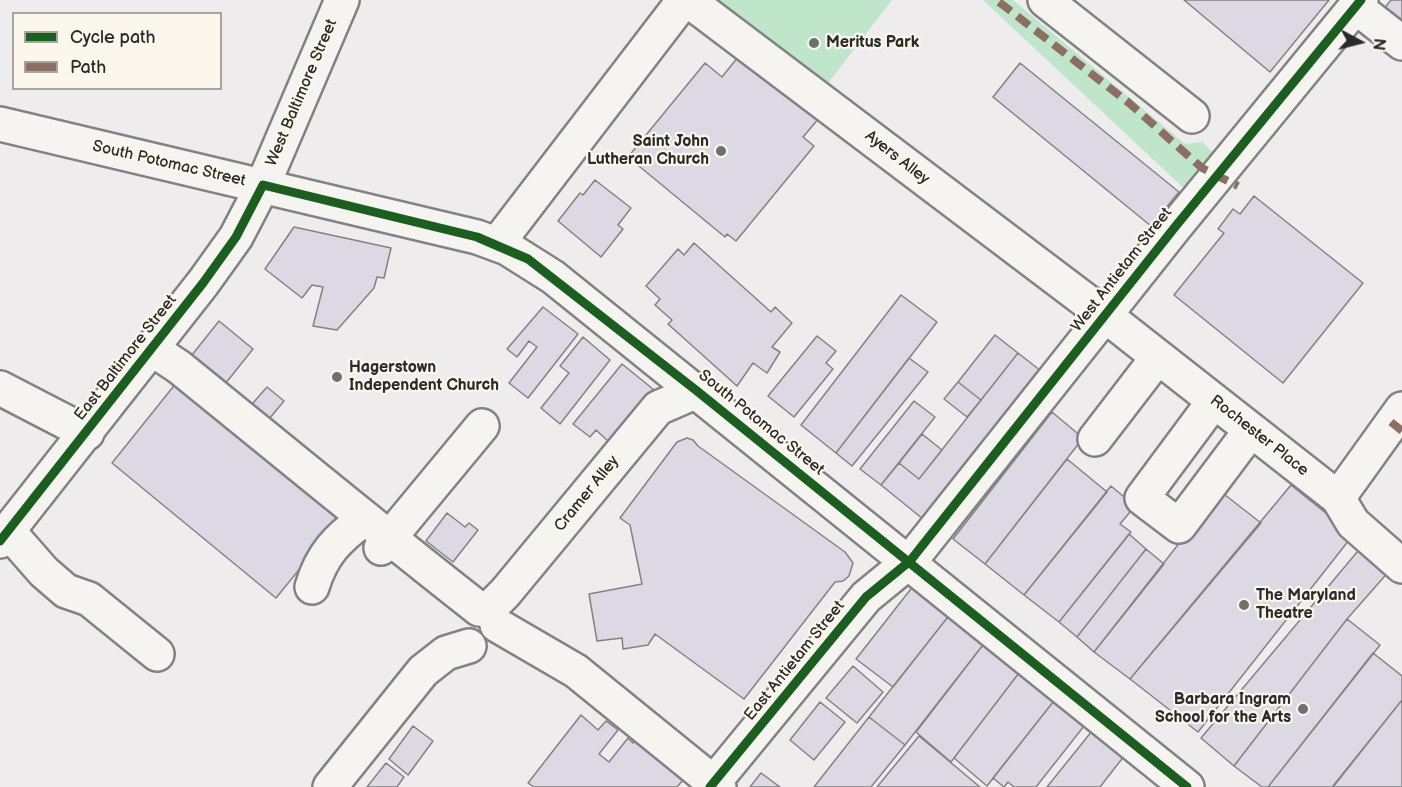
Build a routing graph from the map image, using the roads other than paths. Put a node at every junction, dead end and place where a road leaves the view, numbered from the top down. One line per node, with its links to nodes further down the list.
1 (342, 0): 8 (main road, West Baltimore Street)
2 (686, 0): 9 (main road); 10 (main road, Ayers Alley)
3 (1045, 0): 6 (main road)
4 (1359, 3): 5 (main road); 10 (main road, West Antietam Street)
5 (1402, 43)
6 (1192, 116)
7 (0, 124): 8 (main road, South Potomac Street)
8 (262, 186): 9 (main road, South Potomac Street); 11 (main road, East Baltimore Street)
9 (497, 244): 14 (main road, South Potomac Street)
10 (1106, 316): 12 (main road, Rochester Place); 24 (main road, West Antietam Street)
11 (152, 349): 19 (main road, East Baltimore Street); 22 (main road)
12 (1158, 357): 15 (main road, Rochester Place); 20 (main road)
13 (0, 388): 19 (main road)
14 (697, 390): 24 (main road, South Potomac Street); 26 (main road, Cramer Alley)
15 (1214, 401): 18 (main road, Rochester Place); 18 (main road)
16 (1402, 408): 21 (main road)
17 (482, 426): 22 (main road)
18 (1251, 430): 21 (main road, Rochester Place)
19 (87, 433): 23 (main road, East Baltimore Street)
20 (1095, 439)
21 (1338, 498): 25 (main road, Rochester Place)
22 (377, 535): 26 (main road)
23 (4, 536): 27 (main road)
24 (910, 561): 28 (main road, East Antietam Street); 30 (main road, South Potomac Street)
25 (1402, 566)
26 (478, 625): 28 (main road); 29 (main road, Cramer Alley)
27 (157, 654)
28 (715, 786)
29 (330, 787)
30 (1187, 787)

